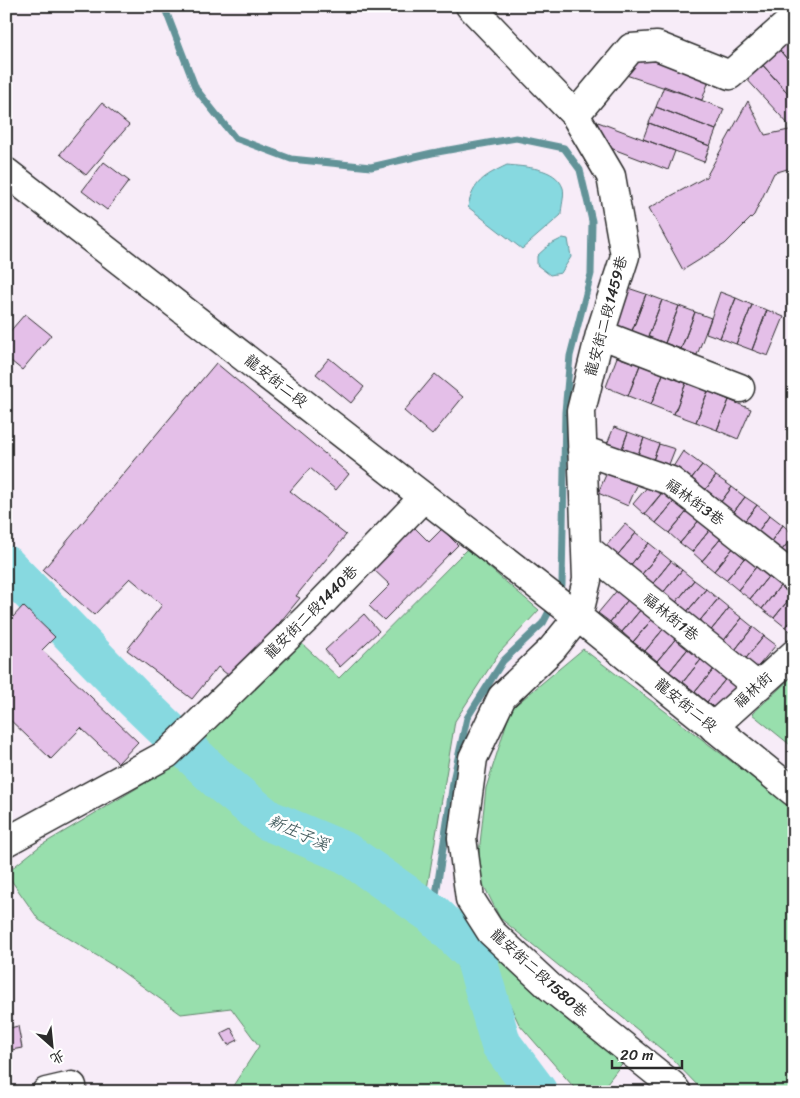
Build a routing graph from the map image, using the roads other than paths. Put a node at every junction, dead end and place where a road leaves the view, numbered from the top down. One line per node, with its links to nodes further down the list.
1 (475, 8): 3 (street, 龍安街二段1459巷)
2 (794, 18): 3 (street)
3 (575, 116): 5 (street, 龍安街二段1459巷)
4 (6, 172): 8 (street, 龍安街二段)
5 (600, 334): 6 (street); 7 (street, 龍安街二段1459巷)
6 (740, 388)
7 (582, 450): 9 (street, 龍安街二段1459巷); 10 (street, 福林街3巷)
8 (424, 497): 11 (street, 龍安街二段); 16 (street, 龍安街二段1440巷)
9 (586, 548): 11 (street, 龍安街二段1459巷); 13 (street, 福林街1巷)
10 (794, 578)
11 (578, 617): 14 (street, 龍安街二段); 19 (street, 龍安街二段1580巷)
12 (794, 654): 13 (street, 福林街)
13 (757, 686): 14 (street, 福林街)
14 (713, 727): 15 (street, 龍安街二段)
15 (794, 792)
16 (6, 842)
17 (72, 1086): 18 (street)
18 (46, 1092)
19 (677, 1092)

